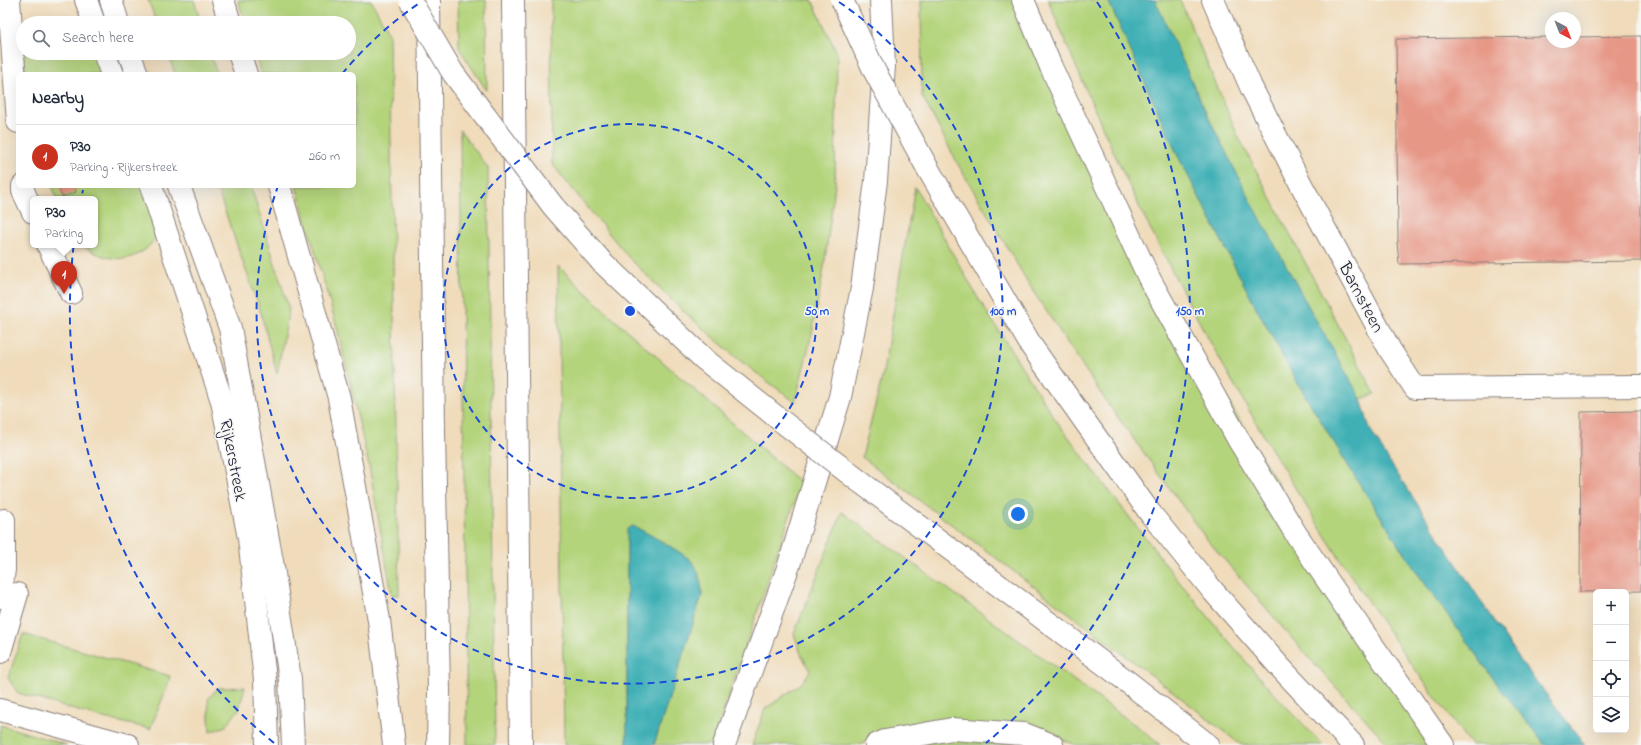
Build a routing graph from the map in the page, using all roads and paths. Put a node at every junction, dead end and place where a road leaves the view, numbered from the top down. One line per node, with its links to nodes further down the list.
1 (9, 0): 21 (main road)
2 (86, 0): 12 (main road)
3 (111, 0): 13 (main road)
4 (223, 0): 14 (main road)
5 (410, 0): 43 (main road, bridge)
6 (429, 0): 38 (main road)
7 (513, 0): 39 (main road)
8 (842, 0): 44 (main road, bridge)
9 (881, 0): 40 (main road)
10 (1023, 0): 45 (main road)
11 (1213, 0): 29 (main road, Barnsteen)
12 (92, 16)
13 (116, 16)
14 (228, 16)
15 (107, 60): 18 (main road)
16 (132, 60): 19 (main road)
17 (241, 60): 20 (main road)
18 (111, 72)
19 (136, 72)
20 (245, 72)
21 (16, 95)
22 (23, 188): 26 (main road)
23 (152, 188): 35 (main road, Rijkerstreek)
24 (180, 188): 36 (main road, Rijkerstreek)
25 (280, 188): 37 (main road)
26 (30, 206)
27 (49, 248): 28 (main road)
28 (71, 293)
29 (1641, 386)
30 (4, 520): 31 (main road)
31 (9, 596): 32 (main road)
32 (0, 652)
33 (0, 710): 34 (main road)
34 (128, 745)
35 (267, 745)
36 (293, 745)
37 (394, 745)
38 (438, 745)
39 (521, 745)
40 (724, 745)
41 (876, 745): 42 (main road)
42 (1052, 745)
43 (1208, 745)
44 (1353, 745)
45 (1443, 745)

